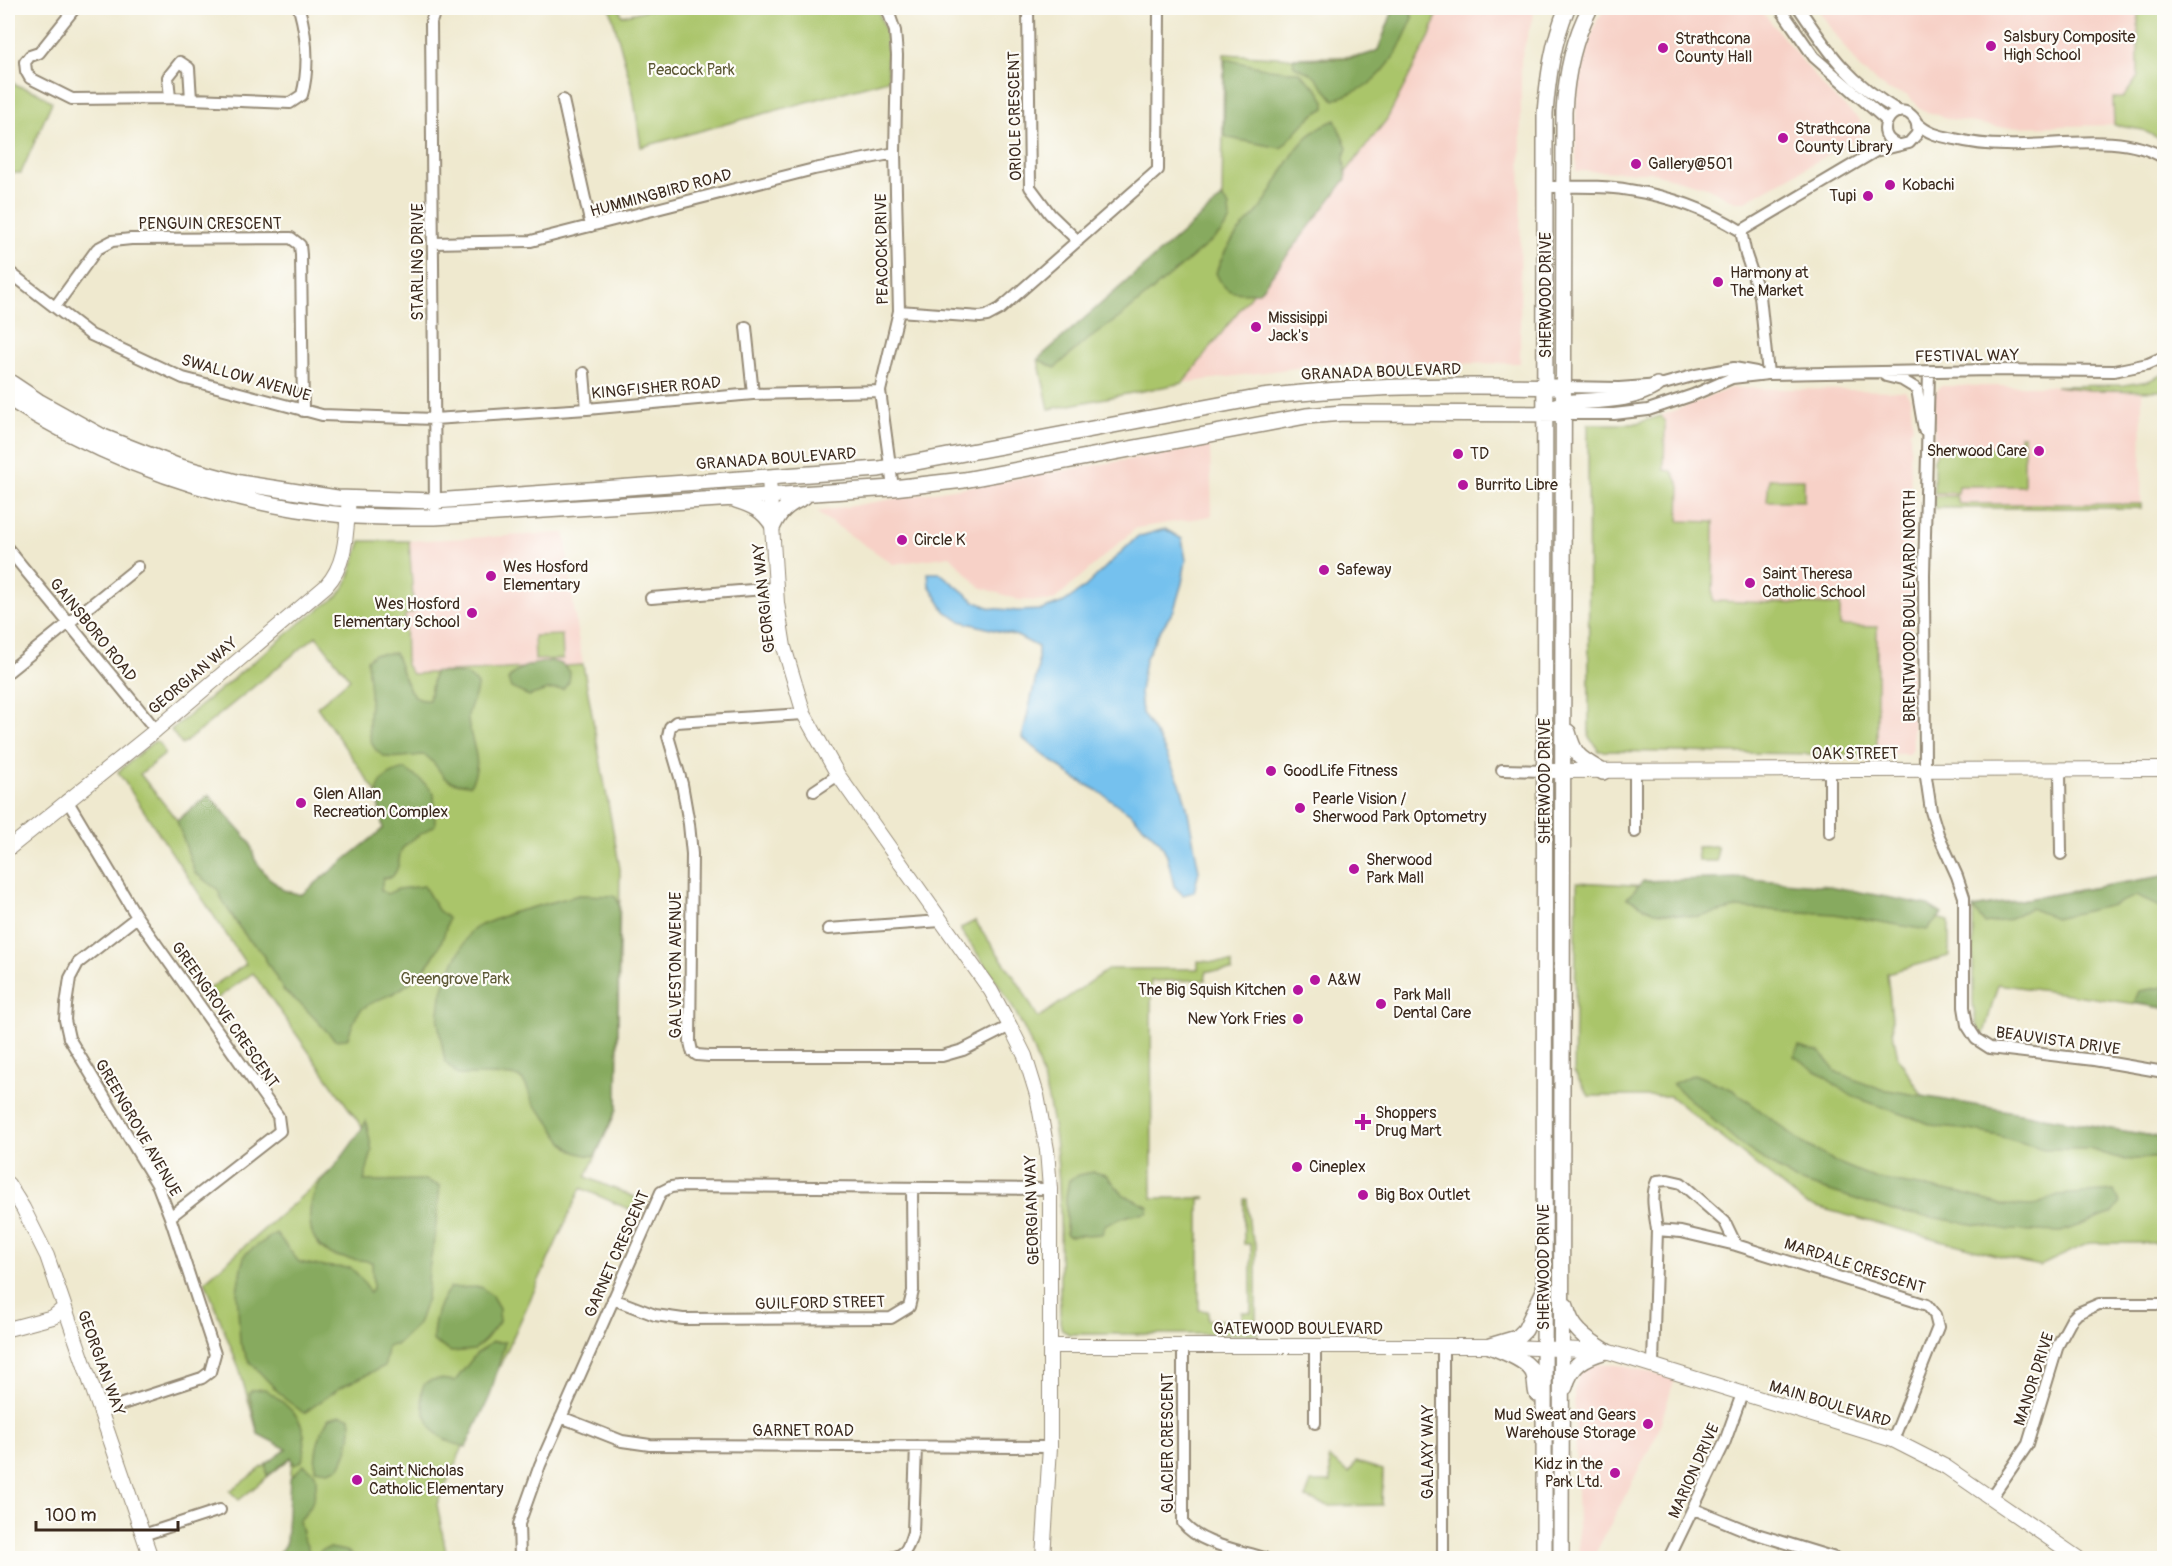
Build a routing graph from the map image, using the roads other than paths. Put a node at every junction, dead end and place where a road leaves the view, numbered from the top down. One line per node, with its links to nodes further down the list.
1 (75, 8): 11 (street)
2 (299, 8): 12 (street)
3 (436, 8): 26 (street, STARLING DRIVE)
4 (887, 8): 19 (street, PEACOCK DRIVE)
5 (1028, 8): 25 (street, ORIOLE CRESCENT)
6 (1159, 8): 25 (street)
7 (1567, 8): 21 (main road, SHERWOOD DRIVE)
8 (1590, 8): 22 (main road, SHERWOOD DRIVE)
9 (1780, 8): 16 (street)
10 (1799, 8): 14 (street)
11 (170, 98): 12 (street); 12 (street)
12 (191, 99)
13 (563, 100): 23 (street)
14 (1900, 111): 15 (street); 16 (street)
15 (1917, 123): 17 (street); 20 (street)
16 (1886, 126): 17 (street); 18 (street)
17 (1899, 145): 18 (street)
18 (1876, 151): 24 (street)
19 (896, 153): 23 (street, HUMMINGBIRD ROAD); 29 (street, PEACOCK DRIVE)
20 (2164, 158)
21 (1546, 187): 22 (street); 38 (main road, SHERWOOD DRIVE)
22 (1563, 187): 24 (street); 39 (main road, SHERWOOD DRIVE)
23 (591, 226): 26 (street, HUMMINGBIRD ROAD)
24 (1742, 231): 35 (street)
25 (1078, 241): 29 (street)
26 (433, 243): 47 (street, STARLING DRIVE)
27 (8, 272): 28 (street, SWALLOW AVENUE)
28 (55, 307): 45 (street, SWALLOW AVENUE); 45 (street, PENGUIN CRESCENT)
29 (899, 311): 40 (street, PEACOCK DRIVE)
30 (746, 327): 41 (street)
31 (2164, 357): 33 (street, FESTIVAL WAY)
32 (1868, 372): 33 (street, FESTIVAL WAY); 35 (street, FESTIVAL WAY); 48 (street)
33 (1929, 372): 48 (street)
34 (584, 373): 43 (street)
35 (1768, 374): 37 (street, FESTIVAL WAY); 44 (street, FESTIVAL WAY)
36 (8, 381): 54 (main road, GRANADA BOULEVARD)
37 (1657, 385): 39 (street, FESTIVAL WAY); 44 (main road)
38 (1546, 387): 39 (main road, GRANADA BOULEVARD); 46 (main road, SHERWOOD DRIVE); 49 (main road, GRANADA BOULEVARD)
39 (1564, 387): 44 (main road, SHERWOOD DRIVE)
40 (880, 390): 41 (street, KINGFISHER ROAD); 49 (street, PEACOCK DRIVE)
41 (753, 394): 43 (street, KINGFISHER ROAD)
42 (8, 398): 57 (main road)
43 (587, 409): 47 (street, KINGFISHER ROAD)
44 (1564, 409): 46 (main road); 67 (main road, SHERWOOD DRIVE)
45 (303, 411): 47 (street, SWALLOW AVENUE)
46 (1546, 413): 51 (main road); 73 (main road, SHERWOOD DRIVE)
47 (434, 419): 56 (street, STARLING DRIVE)
48 (1927, 442): 71 (street, BRENTWOOD BOULEVARD NORTH)
49 (891, 467): 50 (main road, GRANADA BOULEVARD); 51 (street, PEACOCK DRIVE)
50 (770, 478): 53 (street, GEORGIAN WAY); 56 (main road, GRANADA BOULEVARD)
51 (893, 488): 52 (main road)
52 (814, 492): 53 (main road); 59 (main road)
53 (771, 495): 55 (main road); 59 (street, GEORGIAN WAY)
54 (349, 498): 56 (main road, GRANADA BOULEVARD); 57 (street, GEORGIAN WAY)
55 (730, 498): 58 (main road); 59 (main road)
56 (435, 501): 58 (street, STARLING DRIVE)
57 (348, 515): 58 (main road); 68 (street, GEORGIAN WAY)
58 (435, 517)
59 (773, 526): 62 (street, GEORGIAN WAY)
60 (8, 549): 64 (street, GAINSBORO ROAD)
61 (138, 567): 64 (street)
62 (776, 588): 63 (street); 66 (street, GEORGIAN WAY)
63 (651, 598)
64 (68, 624): 65 (street); 68 (street, GAINSBORO ROAD)
65 (8, 672)
66 (804, 714): 78 (street, GEORGIAN WAY); 88 (street, GALVESTON AVENUE)
67 (1563, 722): 74 (main road, SHERWOOD DRIVE); 76 (main road)
68 (156, 730): 80 (street, GEORGIAN WAY)
69 (2164, 769): 72 (street, OAK STREET)
70 (1503, 770): 73 (street)
71 (1925, 770): 72 (street, OAK STREET); 75 (street, OAK STREET); 89 (street, BEAUVISTA DRIVE)
72 (2060, 770): 84 (street)
73 (1545, 771): 74 (street, OAK STREET); 97 (main road, SHERWOOD DRIVE)
74 (1563, 771): 76 (street, OAK STREET); 96 (main road, SHERWOOD DRIVE)
75 (1830, 771): 77 (street, OAK STREET); 82 (street)
76 (1603, 772): 77 (street, OAK STREET)
77 (1635, 772): 81 (street)
78 (838, 775): 79 (street); 86 (street, GEORGIAN WAY)
79 (814, 791)
80 (67, 800): 83 (street, GEORGIAN WAY); 85 (street, GREENGROVE CRESCENT)
81 (1635, 832)
82 (1830, 833)
83 (8, 849)
84 (2061, 854)
85 (137, 917): 93 (street, GREENGROVE AVENUE); 93 (street, GREENGROVE CRESCENT)
86 (941, 921): 87 (street); 88 (street, GEORGIAN WAY)
87 (828, 929)
88 (1010, 1026): 92 (street, GEORGIAN WAY)
89 (2164, 1072)
90 (8, 1184): 100 (street, GEORGIAN WAY)
91 (912, 1189): 92 (street, GARNET CRESCENT); 98 (street, GARNET CRESCENT); 98 (street, GUILFORD STREET)
92 (1050, 1189): 104 (street, GEORGIAN WAY)
93 (170, 1217): 113 (street, GREENGROVE AVENUE)
94 (1657, 1230): 95 (street, MARDALE CRESCENT); 95 (street); 110 (street)
95 (1736, 1245): 117 (street, MARDALE CRESCENT)
96 (1562, 1281): 108 (main road, SHERWOOD DRIVE); 109 (main road)
97 (1545, 1290): 106 (main road); 107 (main road, SHERWOOD DRIVE)
98 (613, 1299): 115 (street, GARNET CRESCENT)
99 (2164, 1304): 120 (street, MANOR DRIVE)
100 (64, 1308): 101 (street); 113 (street, GEORGIAN WAY)
101 (8, 1327)
102 (1183, 1345): 103 (street, GATEWOOD BOULEVARD); 104 (street, GATEWOOD BOULEVARD); 129 (street, GLACIER CRESCENT)
103 (1315, 1345): 105 (street, GATEWOOD BOULEVARD); 116 (street)
104 (1051, 1346): 119 (street, GEORGIAN WAY)
105 (1443, 1346): 106 (street, GATEWOOD BOULEVARD); 130 (street, GALAXY WAY)
106 (1490, 1346): 107 (street, GATEWOOD BOULEVARD); 114 (main road)
107 (1545, 1348): 108 (street, MAIN BOULEVARD); 114 (main road, SHERWOOD DRIVE)
108 (1562, 1349): 109 (street, MAIN BOULEVARD); 112 (main road, SHERWOOD DRIVE)
109 (1606, 1351): 110 (street, MAIN BOULEVARD); 112 (main road)
110 (1653, 1364): 111 (street, MAIN BOULEVARD)
111 (1742, 1394): 117 (street, MAIN BOULEVARD); 121 (street, MARION DRIVE)
112 (1562, 1401): 132 (main road, SHERWOOD DRIVE)
113 (101, 1412): 123 (street, GEORGIAN WAY)
114 (1545, 1415): 131 (main road, SHERWOOD DRIVE)
115 (561, 1416): 118 (street, GARNET ROAD); 126 (street, GARNET CRESCENT)
116 (1315, 1423)
117 (1893, 1440): 120 (street, MAIN BOULEVARD)
118 (916, 1446): 119 (street, GARNET ROAD); 127 (street)
119 (1050, 1447): 128 (street, GEORGIAN WAY)
120 (1991, 1498): 135 (street, MAIN BOULEVARD)
121 (1694, 1509): 124 (street); 133 (street, MARION DRIVE)
122 (220, 1510): 123 (street)
123 (143, 1535): 125 (street, GEORGIAN WAY)
124 (1815, 1555): 134 (street)
125 (151, 1558)
126 (520, 1558)
127 (891, 1558)
128 (1043, 1558)
129 (1264, 1558)
130 (1443, 1558)
131 (1544, 1558)
132 (1561, 1558)
133 (1669, 1558)
134 (1835, 1558)
135 (2078, 1558)

